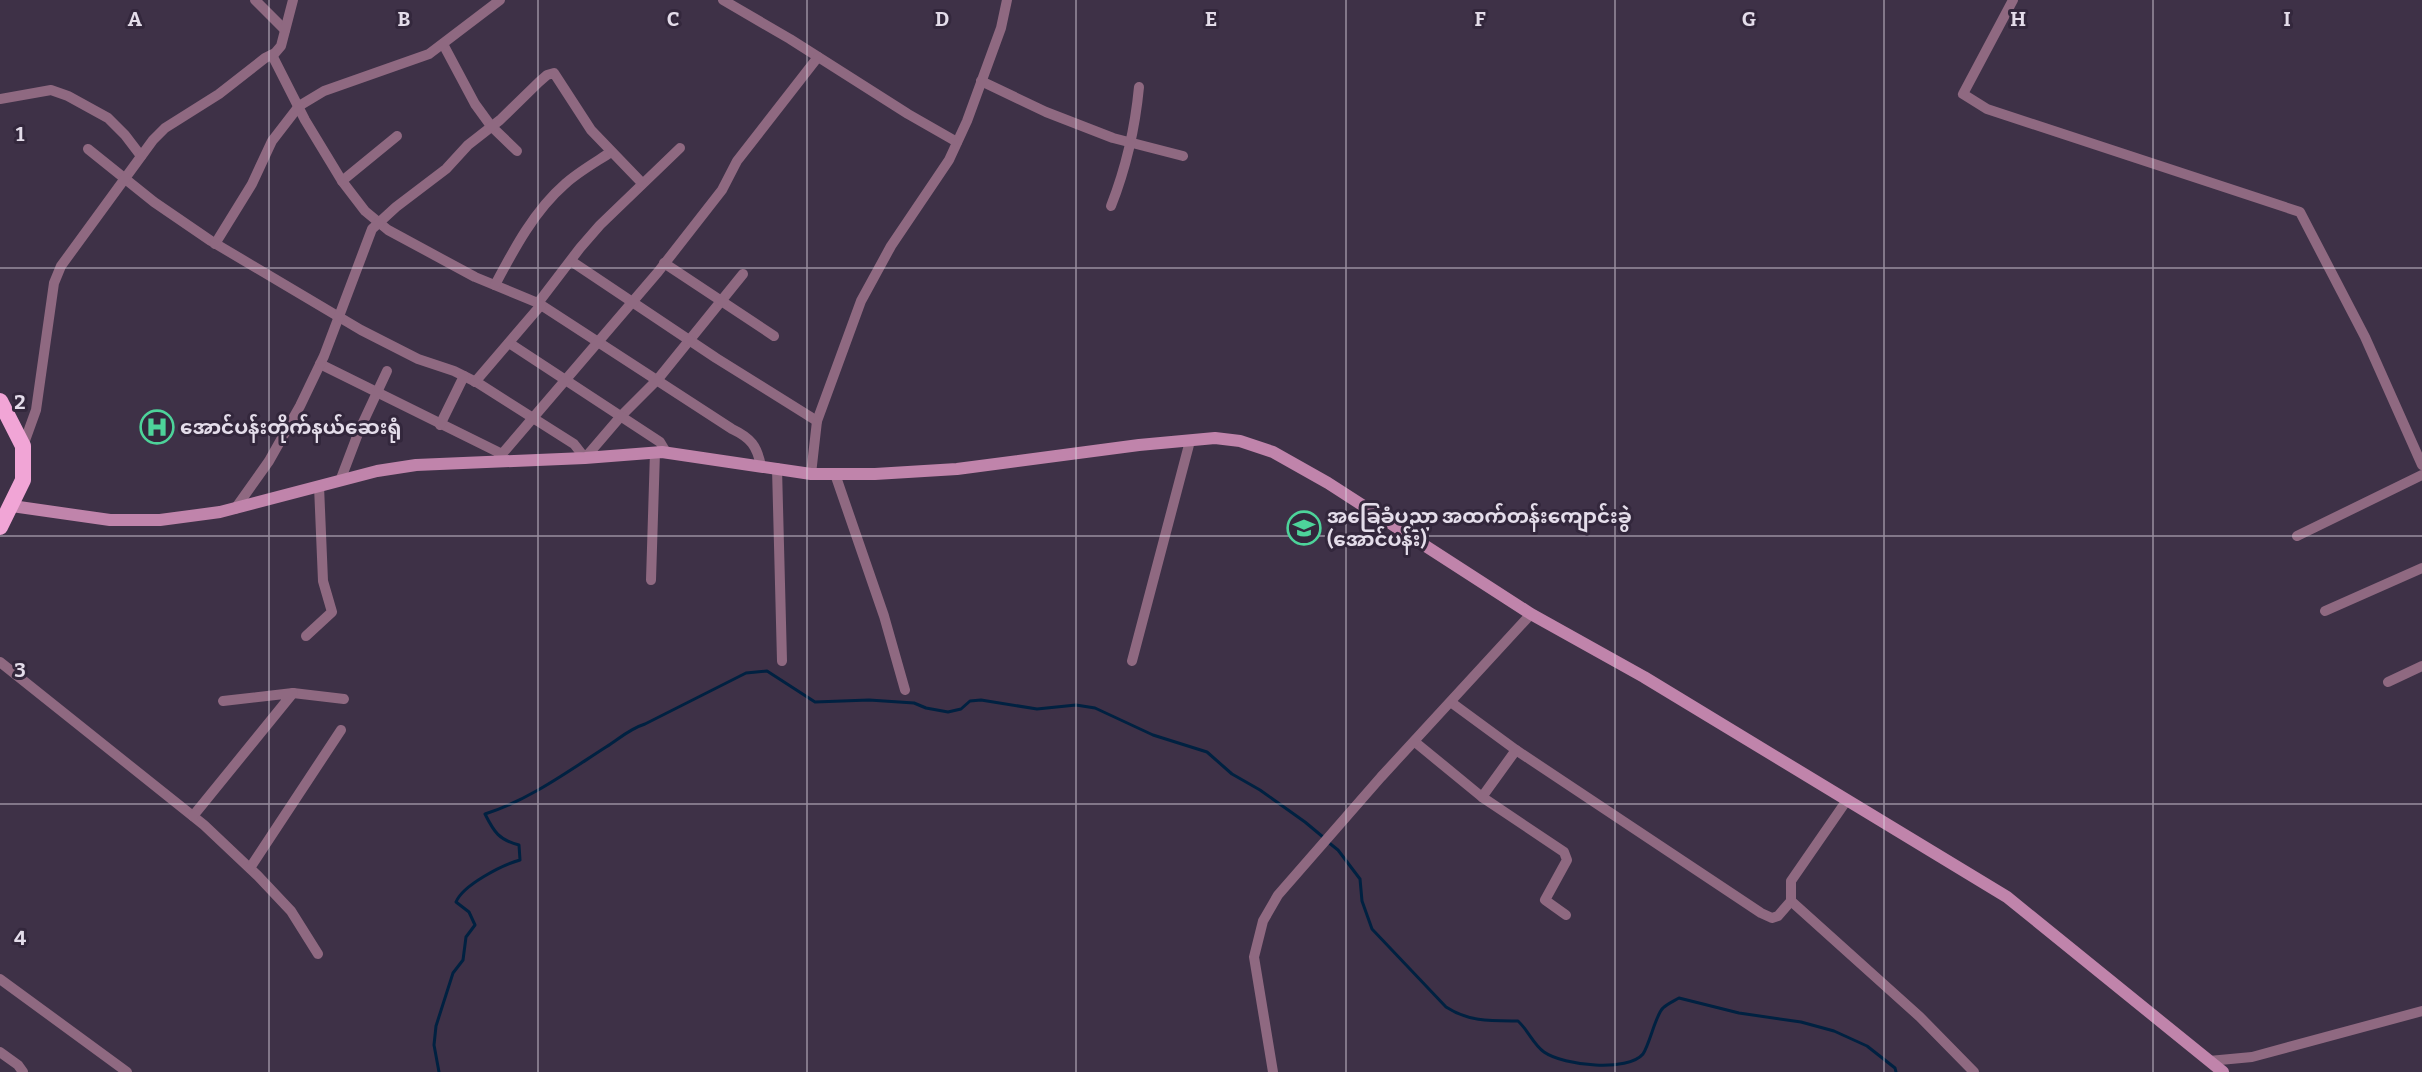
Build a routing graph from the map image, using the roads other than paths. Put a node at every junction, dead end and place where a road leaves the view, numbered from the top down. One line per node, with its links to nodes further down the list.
1 (255, 0): 7 (street)
2 (293, 0): 7 (street)
3 (500, 0): 8 (street)
4 (723, 0): 10 (street)
5 (1007, 0): 11 (street)
6 (2013, 0): 60 (street)
7 (285, 30): 9 (street)
8 (443, 44): 14 (street); 15 (street)
9 (272, 55): 14 (street); 23 (street)
10 (818, 57): 17 (street); 32 (street)
11 (981, 81): 17 (street); 18 (street)
12 (1139, 87): 18 (street)
13 (0, 99): 23 (street)
14 (299, 106): 26 (street); 30 (street)
15 (491, 126): 21 (street); 22 (street); 29 (street)
16 (397, 136): 26 (street)
17 (957, 142): 53 (street)
18 (1131, 142): 24 (street); 28 (street)
19 (680, 147): 27 (street)
20 (88, 149): 25 (street)
21 (517, 151)
22 (611, 152): 27 (street); 34 (street)
23 (141, 156): 25 (street)
24 (1183, 156)
25 (126, 178): 30 (street); 56 (street)
26 (342, 181): 29 (street)
27 (642, 183): 31 (street)
28 (1111, 206)
29 (378, 222): 34 (street); 38 (street)
30 (215, 243): 38 (street)
31 (571, 261): 36 (street); 37 (street)
32 (664, 263): 35 (street); 36 (street)
33 (742, 274): 35 (street)
34 (495, 285): 37 (street)
35 (722, 301): 39 (street); 40 (street)
36 (632, 303): 40 (street); 41 (street)
37 (540, 304): 41 (street); 42 (street)
38 (339, 316): 43 (street); 45 (street)
39 (774, 336)
40 (690, 341): 46 (street); 53 (street)
41 (600, 342): 46 (street); 47 (street)
42 (509, 343): 47 (street); 48 (street)
43 (320, 364): 49 (street); 69 (street)
44 (387, 371): 49 (street)
45 (464, 376): 48 (street); 54 (street)
46 (658, 379): 51 (street); 61 (street)
47 (566, 380): 51 (street); 52 (street)
48 (475, 382): 52 (street)
49 (378, 394): 54 (street); 66 (street)
50 (0, 401): 56 (highway)
51 (621, 416): 57 (street); 59 (street)
52 (532, 417): 58 (street); 59 (street)
53 (818, 421): 63 (street)
54 (440, 425): 58 (street)
55 (1190, 441): 64 (main road); 75 (main road); 78 (street)
56 (23, 446): 68 (highway)
57 (661, 452): 59 (main road); 61 (main road); 73 (street)
58 (499, 458): 59 (main road); 66 (main road)
59 (585, 458)
60 (2422, 465)
61 (761, 466): 62 (main road)
62 (777, 468): 63 (main road); 77 (street)
63 (811, 474): 64 (main road)
64 (836, 474): 82 (street)
65 (2422, 475): 71 (street)
66 (340, 481): 67 (main road)
67 (319, 486): 69 (main road); 76 (street)
68 (12, 506): 69 (main road); 70 (highway)
69 (235, 509)
70 (0, 527)
71 (2297, 536)
72 (2422, 568): 74 (street)
73 (651, 580)
74 (2325, 611)
75 (1532, 614): 86 (street); 91 (main road)
76 (306, 636)
77 (782, 661)
78 (1132, 661)
79 (0, 662): 92 (street)
80 (2422, 666): 81 (street)
81 (2388, 682)
82 (905, 690)
83 (293, 693): 84 (street); 85 (street); 92 (street)
84 (344, 699)
85 (223, 701)
86 (1452, 703): 88 (street); 89 (street)
87 (341, 730): 93 (street)
88 (1414, 742): 90 (street); 103 (street)
89 (1515, 750): 90 (street); 94 (street)
90 (1482, 797): 95 (street)
91 (1847, 800): 94 (street); 100 (main road)
92 (193, 816): 93 (street)
93 (250, 868): 96 (street)
94 (1791, 901): 104 (street)
95 (1566, 915)
96 (318, 954)
97 (0, 979): 102 (street)
98 (2422, 1011): 100 (street)
99 (0, 1052): 101 (street)
100 (2209, 1061): 105 (main road)
101 (23, 1072)
102 (127, 1072)
103 (1273, 1072)
104 (1974, 1072)
105 (2223, 1072)

